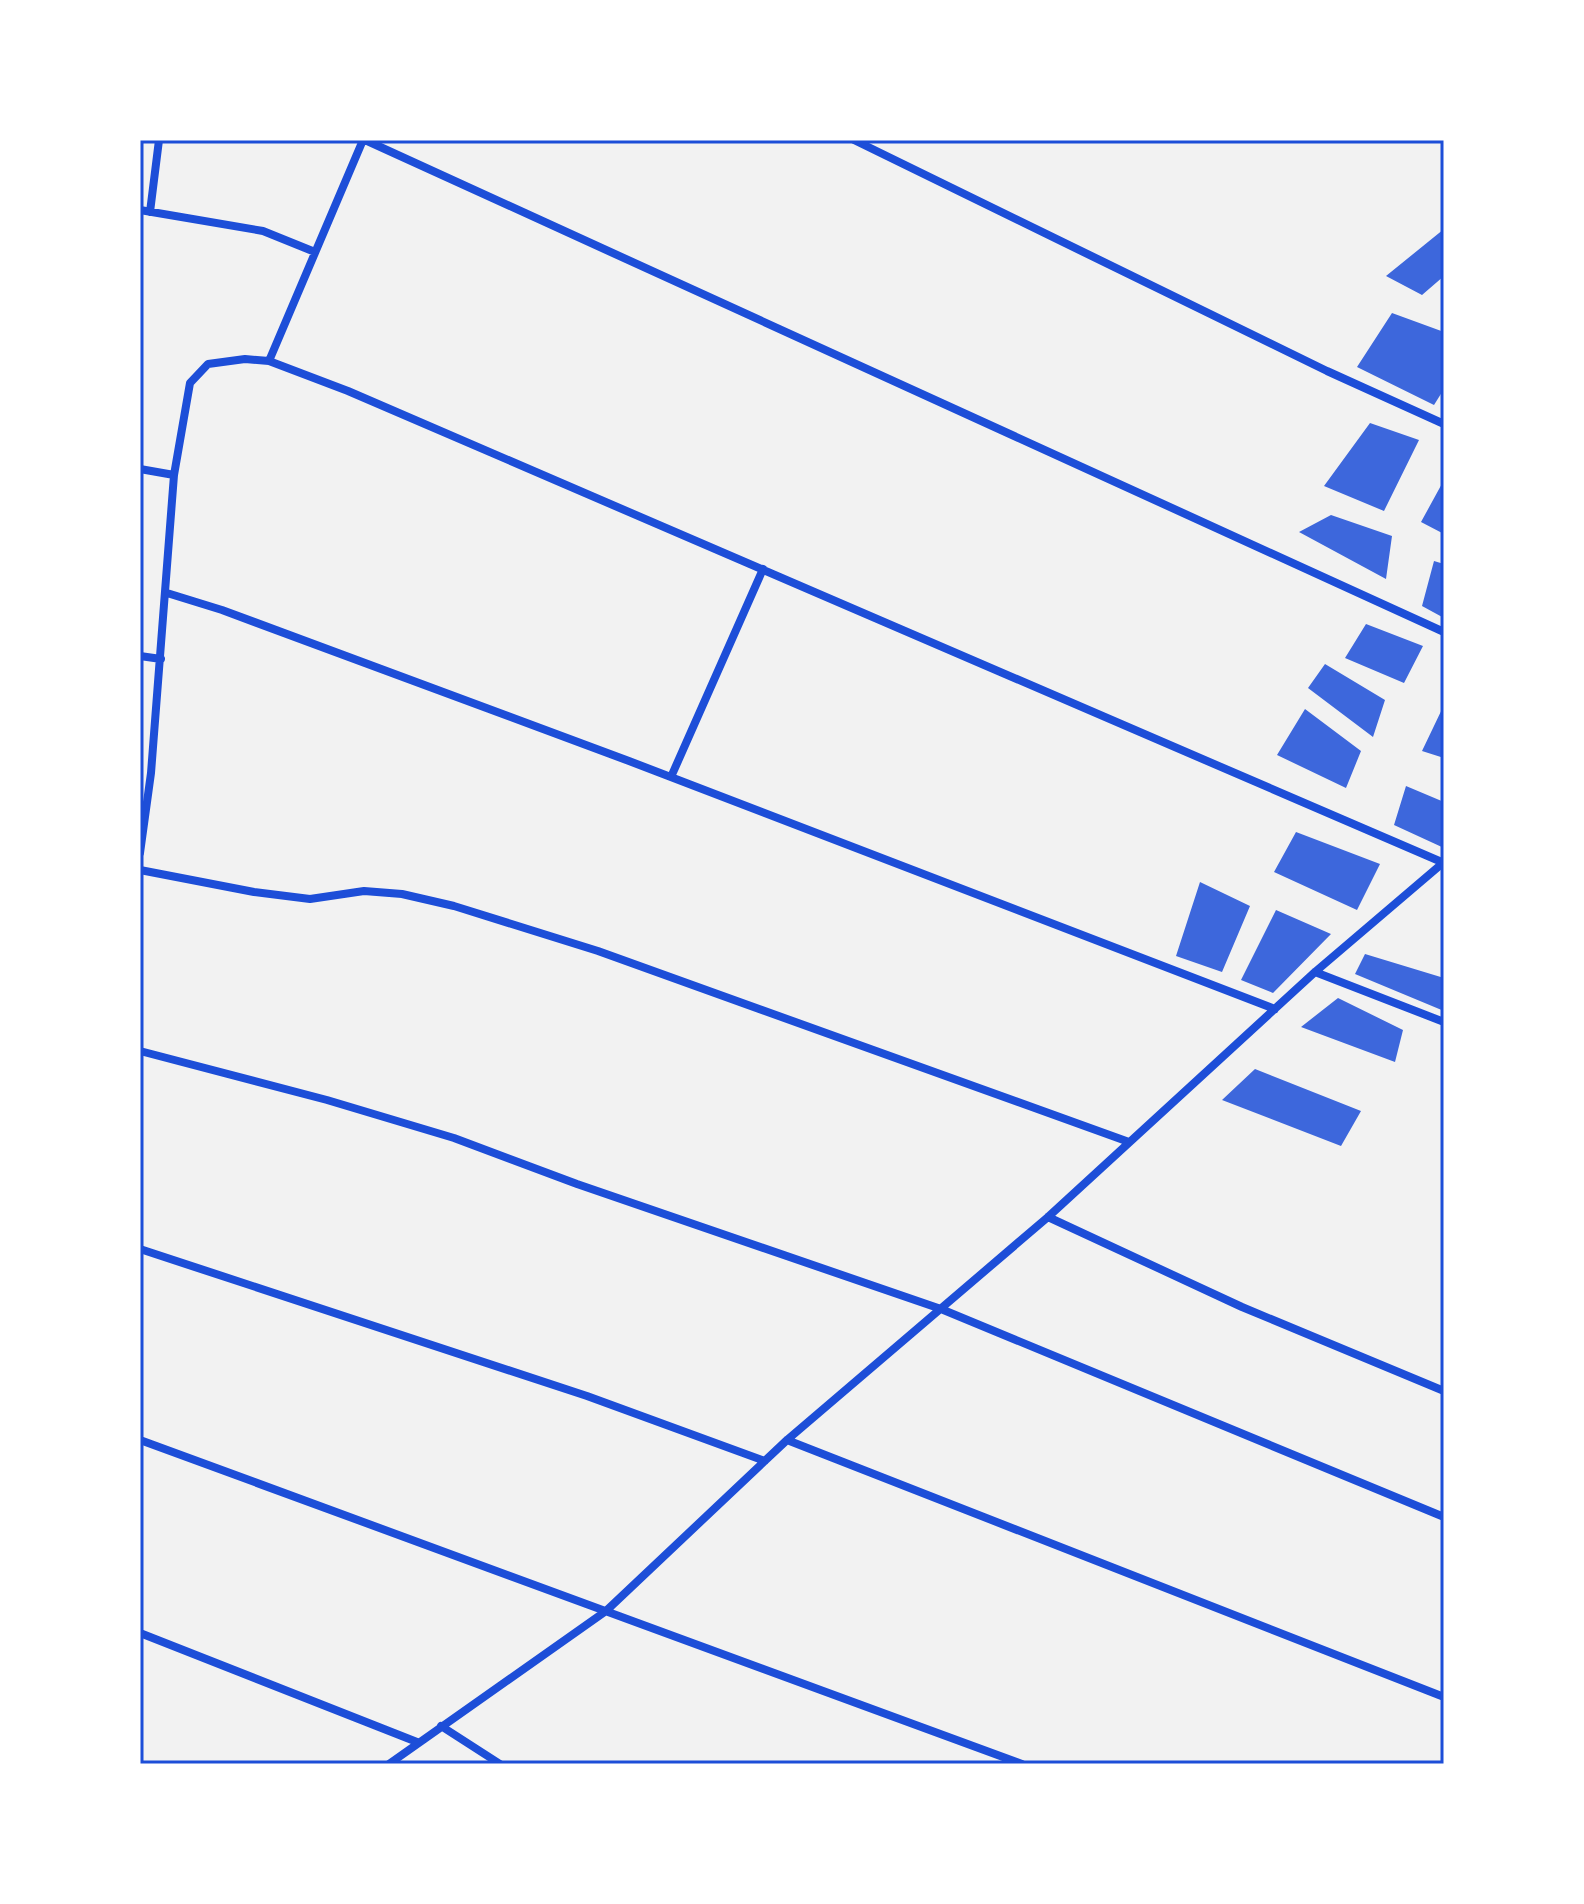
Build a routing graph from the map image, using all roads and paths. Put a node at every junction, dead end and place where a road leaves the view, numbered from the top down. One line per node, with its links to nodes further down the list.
1 (159, 140): 5 (street)
2 (364, 140): 6 (street); 13 (street)
3 (854, 140): 8 (street)
4 (140, 210): 5 (street)
5 (150, 212): 6 (street)
6 (315, 252): 7 (street)
7 (269, 361): 10 (street); 11 (street)
8 (1444, 424)
9 (140, 469): 10 (street)
10 (174, 475): 12 (street)
11 (763, 569): 16 (street); 18 (street)
12 (167, 593): 15 (street); 16 (street)
13 (1444, 632)
14 (140, 656): 15 (street)
15 (161, 659): 17 (street)
16 (671, 777): 21 (street)
17 (140, 853)
18 (1444, 863): 20 (street)
19 (140, 870): 24 (street)
20 (1315, 972): 21 (street); 22 (street)
21 (1275, 1009): 24 (street)
22 (1444, 1022)
23 (140, 1051): 27 (street)
24 (1129, 1142): 25 (street)
25 (1048, 1217): 27 (street); 28 (street)
26 (140, 1249): 31 (street)
27 (941, 1309): 30 (street); 32 (street)
28 (1444, 1391)
29 (140, 1440): 33 (street)
30 (787, 1440): 31 (street); 35 (street)
31 (765, 1461): 33 (street)
32 (1444, 1517)
33 (606, 1611): 36 (street); 40 (street)
34 (140, 1633): 37 (street)
35 (1444, 1697)
36 (441, 1726): 37 (street); 39 (street)
37 (417, 1742): 38 (street)
38 (389, 1764)
39 (500, 1764)
40 (1022, 1764)

